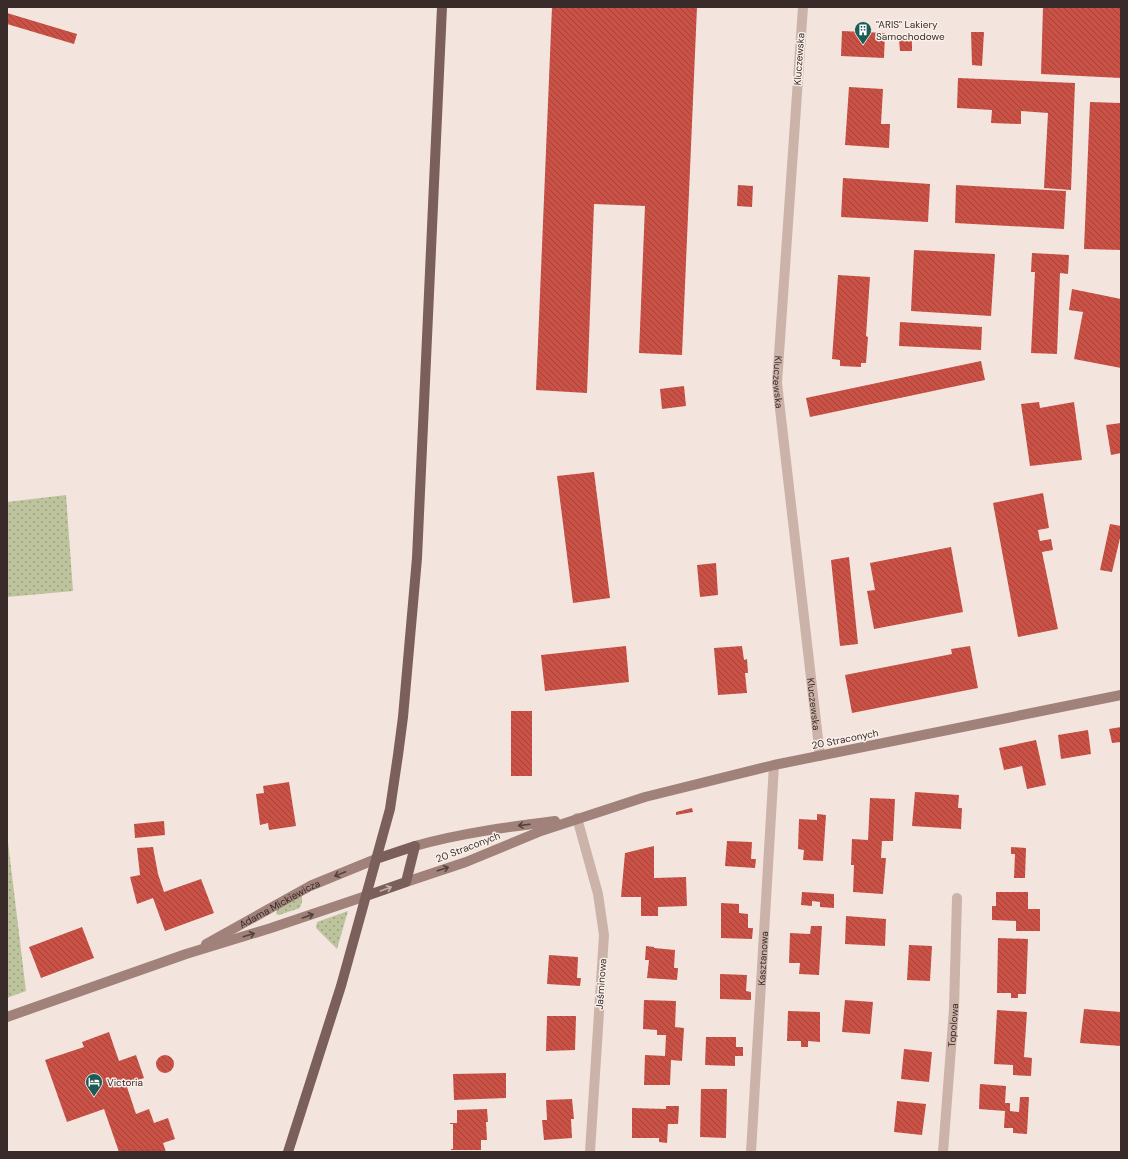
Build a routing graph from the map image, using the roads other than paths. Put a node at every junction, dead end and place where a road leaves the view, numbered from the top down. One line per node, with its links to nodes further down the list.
1 (442, 7): 8 (main road)
2 (802, 7): 4 (street, Kluczewska)
3 (1121, 695): 4 (main road, 20 Straconych)
4 (820, 756): 5 (main road, 20 Straconych)
5 (774, 766): 6 (main road, 20 Straconych); 16 (street, Kasztanowa)
6 (577, 818): 7 (main road, 20 Straconych, one-way to 7); 9 (main road, 20 Straconych, one-way to 6); 15 (street, Jaśminowa)
7 (415, 846): 8 (main road, 20 Straconych); 9 (main road)
8 (376, 859): 10 (main road); 12 (main road, Adama Mickiewicza, one-way to 12)
9 (406, 882): 10 (main road, 20 Straconych, one-way to 9)
10 (366, 896): 12 (main road, Adama Mickiewicza, one-way to 10); 14 (main road)
11 (957, 898): 17 (street, Topolowa)
12 (186, 954): 13 (main road, Adama Mickiewicza)
13 (7, 1017)
14 (288, 1152)
15 (590, 1152)
16 (751, 1152)
17 (943, 1152)

